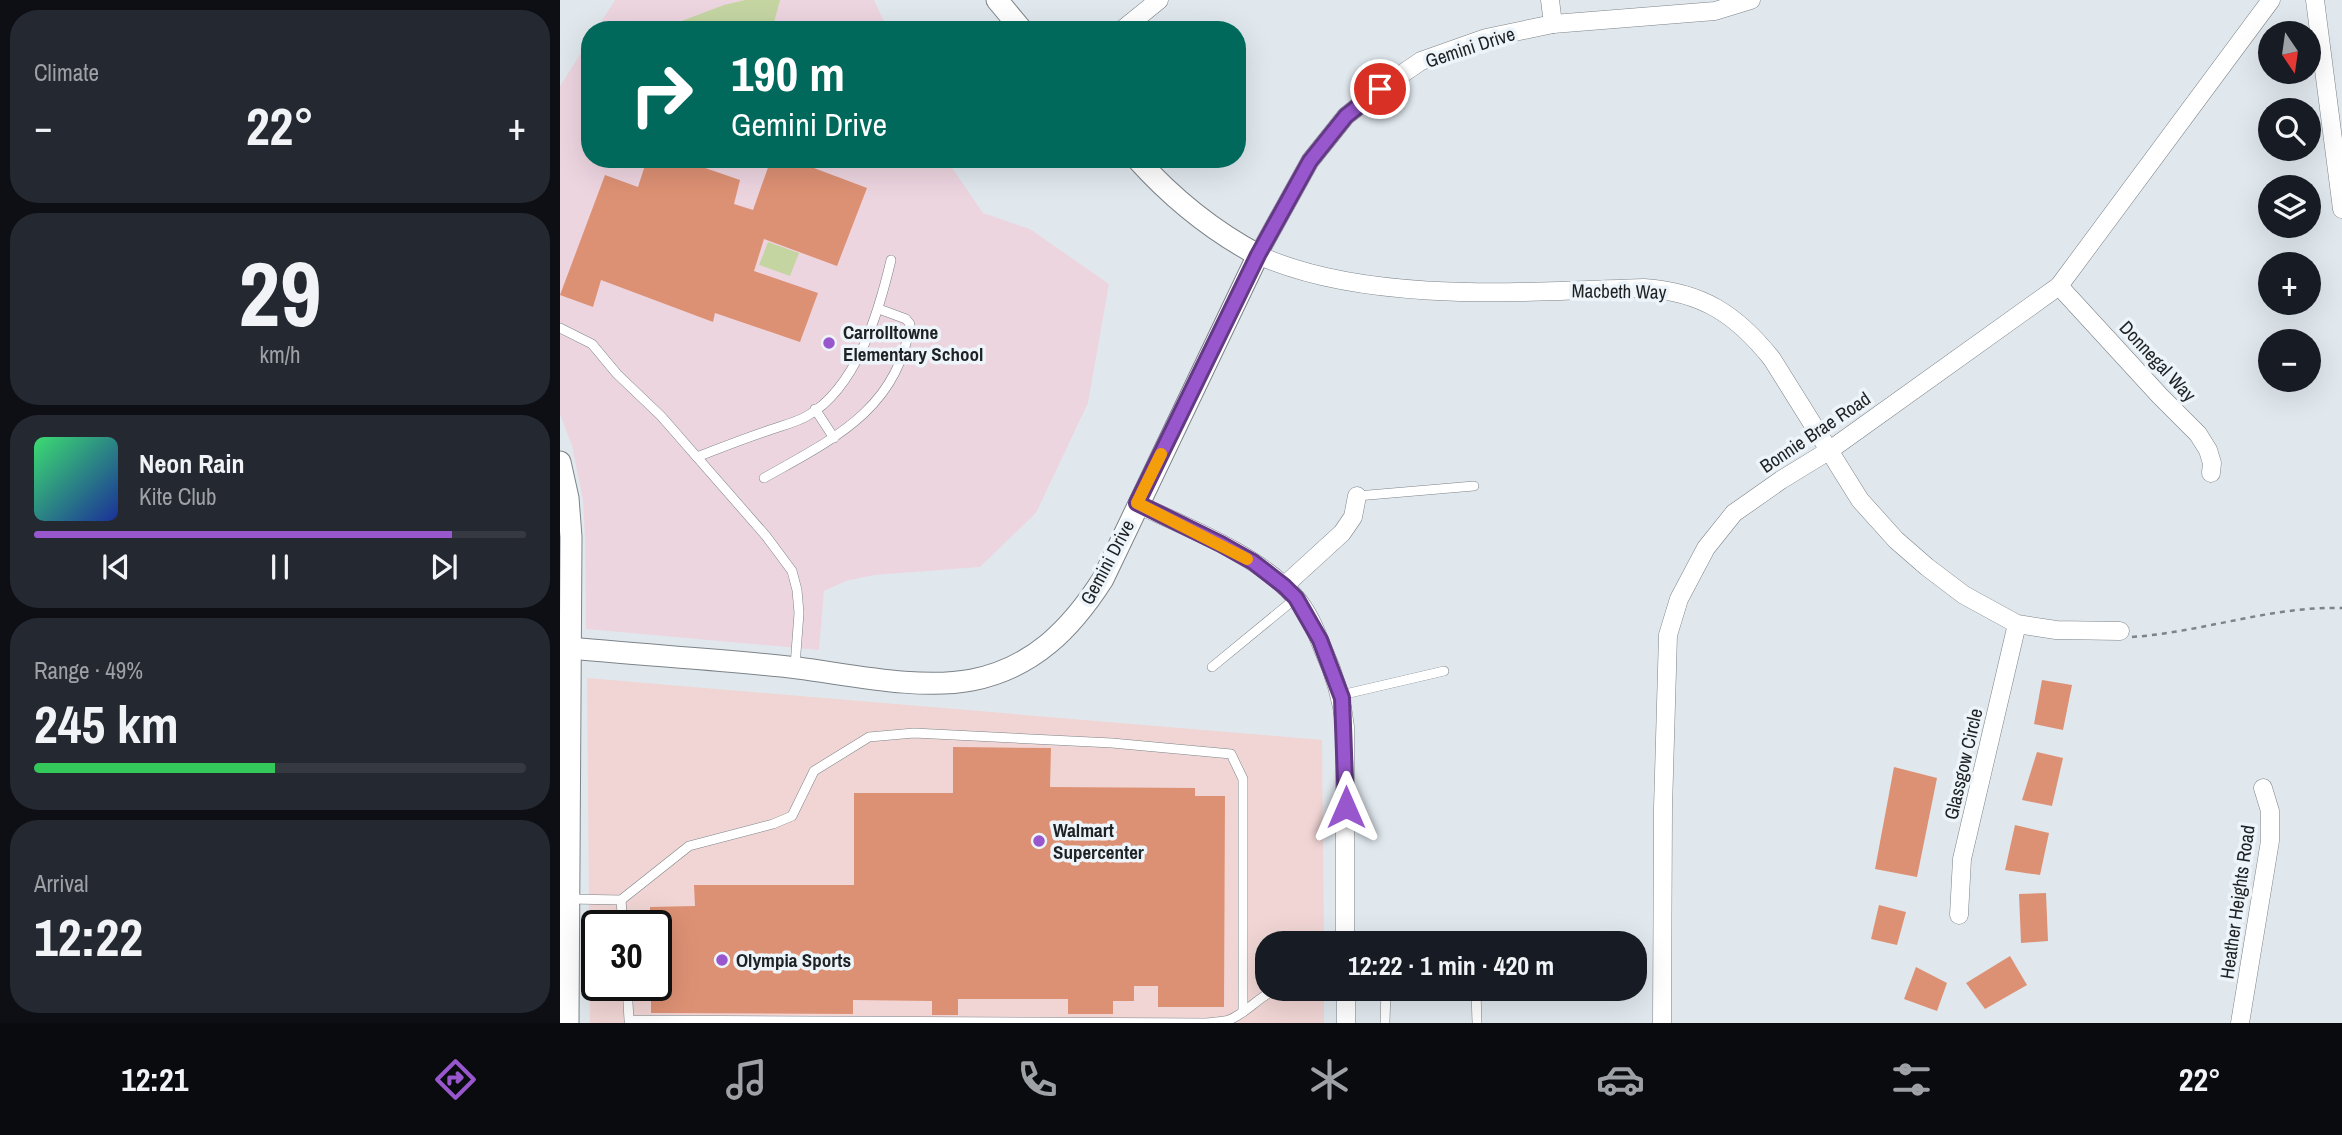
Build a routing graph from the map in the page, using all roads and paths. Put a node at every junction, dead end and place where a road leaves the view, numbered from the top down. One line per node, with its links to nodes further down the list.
1 (997, 0): 7 (street)
2 (1159, 0): 8 (street)
3 (1550, 0): 9 (street)
4 (1751, 0): 9 (street, Gemini Drive)
5 (2271, 0): 14 (street, Bonnie Brae Road)
6 (2315, 0): 11 (street)
7 (1014, 21)
8 (1133, 21)
9 (1553, 24): 12 (street, Gemini Drive)
10 (1145, 168): 12 (street, Macbeth Way)
11 (2342, 209)
12 (1258, 255): 19 (street, Macbeth Way); 26 (street, Gemini Drive)
13 (891, 260): 15 (lane)
14 (2059, 286): 19 (street, Bonnie Brae Road); 22 (street, Donnegal Way)
15 (879, 309): 17 (lane); 18 (lane)
16 (560, 328): 20 (lane)
17 (815, 410): 18 (lane); 20 (lane)
18 (834, 438): 23 (lane)
19 (1830, 450): 29 (street, Macbeth Way); 51 (street, Bonnie Brae Road)
20 (697, 457): 33 (lane)
21 (560, 462): 31 (street)
22 (2211, 473)
23 (764, 478)
24 (1474, 486): 25 (lane)
25 (1357, 496): 27 (street)
26 (1137, 503): 27 (street); 33 (street, Gemini Drive)
27 (1290, 592): 32 (lane); 35 (street)
28 (2342, 608): 30 (path)
29 (2017, 624): 30 (street, Macbeth Way); 40 (street, Glassgow Circle)
30 (2120, 631)
31 (565, 647): 33 (street, Gemini Drive); 37 (street)
32 (1212, 667)
33 (795, 668)
34 (1444, 671): 35 (lane)
35 (1341, 695): 41 (street)
36 (2263, 788): 52 (street, Heather Heights Road)
37 (565, 900): 38 (lane); 47 (street)
38 (621, 900): 39 (lane); 45 (lane)
39 (622, 910)
40 (1959, 915)
41 (1345, 931)
42 (627, 1001): 46 (lane)
43 (1256, 1001): 45 (lane)
44 (1346, 1001): 48 (street)
45 (1243, 1012): 46 (lane)
46 (805, 1022)
47 (568, 1023)
48 (1346, 1023)
49 (1385, 1023): 50 (lane)
50 (1477, 1023)
51 (1662, 1023)
52 (2240, 1023)

